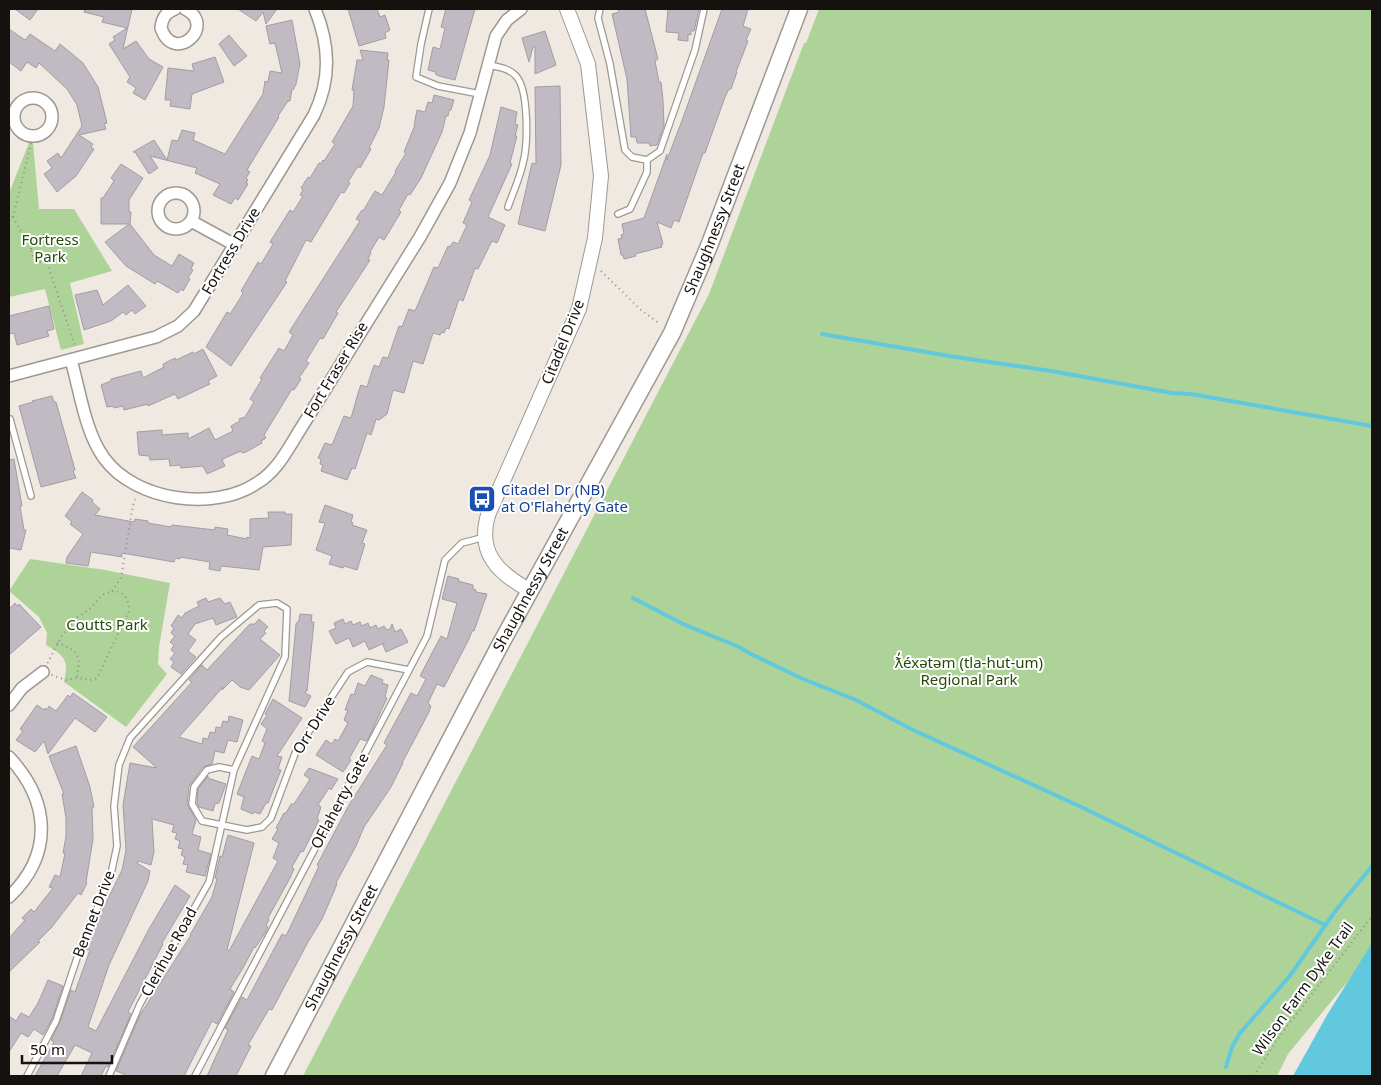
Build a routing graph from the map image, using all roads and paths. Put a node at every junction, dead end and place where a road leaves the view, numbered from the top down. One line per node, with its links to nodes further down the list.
1 (176, 9): 2 (street)
2 (187, 9)
3 (315, 9): 21 (street, Fortress Drive)
4 (429, 9): 11 (lane)
5 (521, 9): 10 (street, Fort Fraser Rise)
6 (567, 9): 33 (street, Citadel Drive)
7 (600, 9): 14 (lane)
8 (704, 9): 14 (lane)
9 (799, 9): 34 (main road, Shaughnessy Street)
10 (488, 65): 11 (street, Fort Fraser Rise); 15 (lane)
11 (480, 94): 26 (street, Fort Fraser Rise)
12 (13, 103): 13 (street); 13 (street)
13 (28, 136): 17 (path)
14 (647, 160): 16 (lane)
15 (508, 207)
16 (618, 214)
17 (13, 217): 18 (path); 20 (path)
18 (9, 218)
19 (191, 221): 21 (street)
20 (32, 244): 22 (path); 22 (path)
21 (234, 245): 26 (street, Fortress Drive)
22 (49, 262): 25 (path)
23 (601, 271): 24 (path)
24 (660, 324)
25 (76, 348)
26 (71, 360): 27 (street, Fortress Drive)
27 (9, 376)
28 (10, 419): 29 (lane)
29 (17, 445): 30 (lane); 31 (lane)
30 (9, 447)
31 (31, 496)
32 (137, 496): 35 (path)
33 (485, 537): 34 (street, Citadel Drive); 38 (lane, OFlaherty Gate)
34 (529, 590): 50 (main road, Shaughnessy Street)
35 (112, 591): 37 (path); 40 (path)
36 (277, 603): 43 (lane, Clerihue Road); 47 (lane, Bennet Drive)
37 (57, 643): 39 (path); 40 (path)
38 (410, 670): 44 (lane, Orr Drive); 49 (lane, OFlaherty Gate)
39 (43, 672): 40 (path); 41 (street)
40 (76, 678)
41 (9, 705)
42 (9, 757): 45 (street)
43 (234, 770): 44 (lane, Clerihue Road); 44 (lane)
44 (220, 825): 48 (lane, Clerihue Road)
45 (9, 897)
46 (1372, 916): 51 (path, Wilson Farm Dyke Trail)
47 (27, 1076)
48 (108, 1076)
49 (195, 1076)
50 (274, 1076)
51 (1254, 1076)

